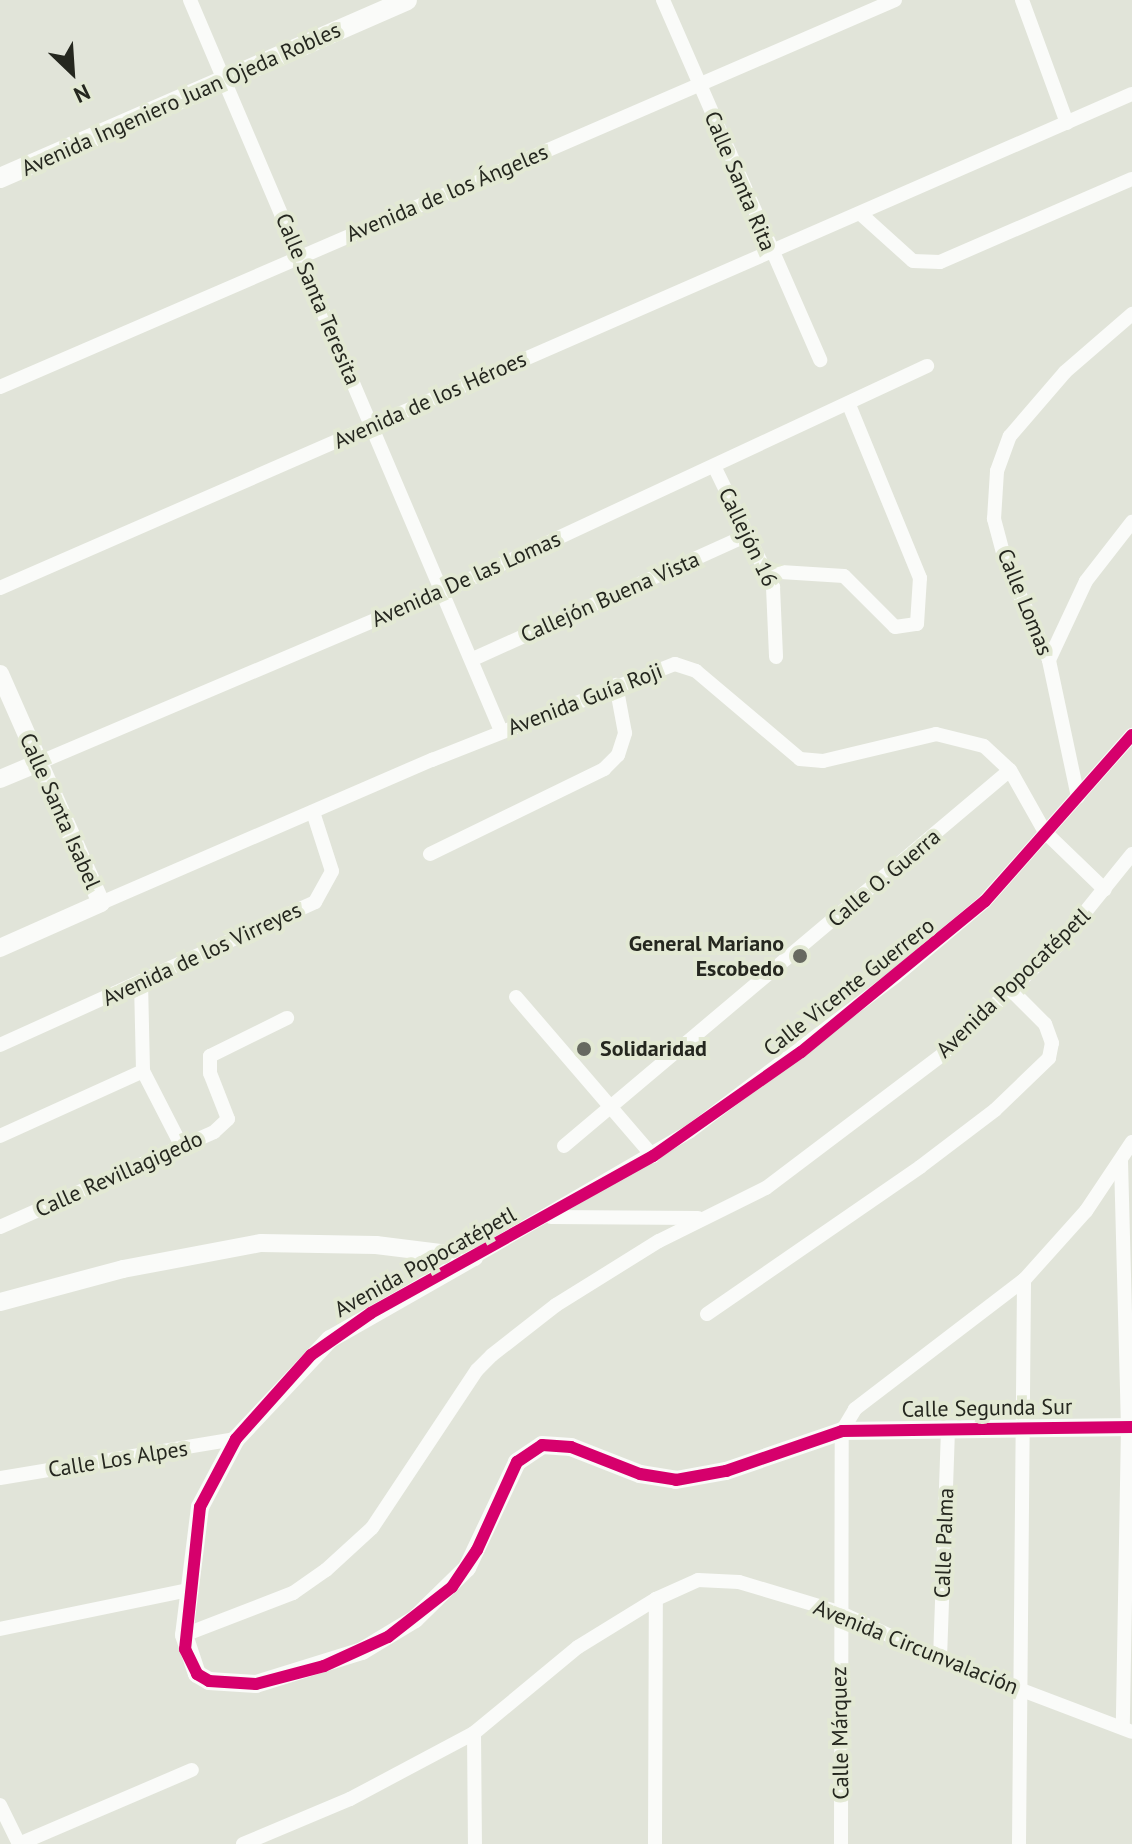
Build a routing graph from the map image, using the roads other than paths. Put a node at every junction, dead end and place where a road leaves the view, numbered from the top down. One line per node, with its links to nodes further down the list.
1 (190, 0): 6 (street, Calle Santa Teresita)
2 (407, 0): 6 (main road, Avenida Ingeniero Juan Ojeda Robles)
3 (663, 0): 7 (street, Calle Santa Rita)
4 (895, 0): 7 (street, Avenida de los Ángeles)
5 (1022, 0): 9 (street)
6 (225, 81): 10 (main road, Avenida Ingeniero Juan Ojeda Robles); 14 (street, Calle Santa Teresita)
7 (700, 84): 13 (street, Calle Santa Rita); 14 (street, Avenida de los Ángeles)
8 (1132, 94): 9 (street, Avenida de los Héroes)
9 (1067, 123): 12 (street, Avenida de los Héroes)
10 (0, 178)
11 (1132, 179): 12 (street)
12 (863, 216): 13 (street, Avenida de los Héroes)
13 (769, 253): 16 (street, Calle Santa Rita); 20 (street, Avenida de los Héroes)
14 (301, 256): 18 (street, Avenida de los Ángeles); 20 (street, Calle Santa Teresita)
15 (1132, 314): 29 (street, Calle Lomas)
16 (820, 360)
17 (927, 366): 19 (street, Avenida De las Lomas)
18 (0, 387)
19 (849, 405): 21 (street, Avenida De las Lomas); 24 (street)
20 (371, 425): 25 (street, Avenida de los Héroes); 26 (street, Calle Santa Teresita)
21 (714, 466): 23 (street, Callejón 16); 26 (street, Avenida De las Lomas)
22 (1132, 522): 29 (street)
23 (748, 535): 24 (street, Callejón 16); 28 (street, Callejón Buena Vista)
24 (765, 571): 27 (street, Callejón 16)
25 (0, 588)
26 (444, 591): 28 (street, Calle Santa Teresita); 34 (street, Avenida De las Lomas)
27 (776, 657)
28 (473, 659): 32 (street, Calle Santa Teresita)
29 (1049, 660): 37 (street, Calle Lomas)
30 (0, 674): 34 (street, Calle Santa Isabel)
31 (616, 685): 32 (street, Avenida Guía Roji); 35 (street, Avenida Guía Roji); 40 (street)
32 (501, 731): 38 (street, Avenida Guía Roji)
33 (1132, 735): 37 (street, Calle Vicente Guerrero)
34 (38, 763): 36 (street, Avenida De las Lomas); 43 (street, Calle Santa Isabel)
35 (1010, 770): 39 (street, Avenida Guía Roji); 51 (street, Calle O. Guerra)
36 (0, 779)
37 (1078, 797): 39 (street, Calle Vicente Guerrero)
38 (313, 812): 43 (street, Avenida Guía Roji); 45 (street, Avenida de los Virreyes)
39 (1045, 832): 42 (street, Avenida Guía Roji); 56 (street, Calle Vicente Guerrero)
40 (430, 854)
41 (1132, 854): 42 (street, Avenida Popocatépetl)
42 (1105, 890): 46 (street, Avenida Popocatépetl)
43 (101, 903): 44 (street, Avenida Guía Roji)
44 (0, 948)
45 (141, 982): 49 (street, Avenida de los Virreyes); 50 (street)
46 (1011, 990): 59 (street, Avenida Popocatépetl); 64 (street)
47 (516, 997): 51 (street)
48 (287, 1018): 55 (street, Calle Revillagigedo)
49 (0, 1045)
50 (143, 1071): 52 (street); 55 (street)
51 (610, 1109): 54 (street, Calle O. Guerra); 56 (street)
52 (0, 1136)
53 (1132, 1142): 57 (street)
54 (564, 1146)
55 (182, 1147): 60 (street, Calle Revillagigedo)
56 (653, 1156): 58 (street, Calle Vicente Guerrero)
57 (1121, 1160): 62 (street); 65 (street)
58 (547, 1217): 59 (street); 61 (street, Avenida Popocatépetl)
59 (698, 1218): 75 (street, Avenida Popocatépetl)
60 (0, 1227)
61 (474, 1257): 63 (street); 69 (street, Avenida Popocatépetl)
62 (1024, 1280): 67 (street); 68 (street)
63 (0, 1302)
64 (707, 1314)
65 (1130, 1427): 67 (street, Calle Segunda Sur); 78 (street)
66 (948, 1428): 67 (street, Calle Segunda Sur); 68 (street, Calle Segunda Sur); 76 (street, Calle Palma)
67 (1024, 1428): 77 (street)
68 (842, 1431): 73 (street, Calle Márquez); 75 (street, Calle Segunda Sur)
69 (236, 1439): 70 (street, Calle Los Alpes); 71 (street, Avenida Popocatépetl)
70 (0, 1478)
71 (189, 1590): 74 (street); 75 (street, Avenida Popocatépetl)
72 (656, 1599): 73 (street, Avenida Circunvalación); 79 (street, Avenida Circunvalación); 85 (street)
73 (839, 1612): 76 (street, Avenida Circunvalación); 86 (street, Calle Márquez)
74 (0, 1629)
75 (184, 1635)
76 (940, 1659): 77 (street, Avenida Circunvalación)
77 (1020, 1690): 78 (street, Avenida Circunvalación); 87 (street)
78 (1128, 1730)
79 (474, 1733): 83 (street, Avenida Circunvalación); 84 (street)
80 (192, 1770): 82 (street)
81 (0, 1805): 82 (street)
82 (19, 1844)
83 (243, 1844)
84 (475, 1844)
85 (655, 1844)
86 (841, 1844)
87 (1019, 1844)

